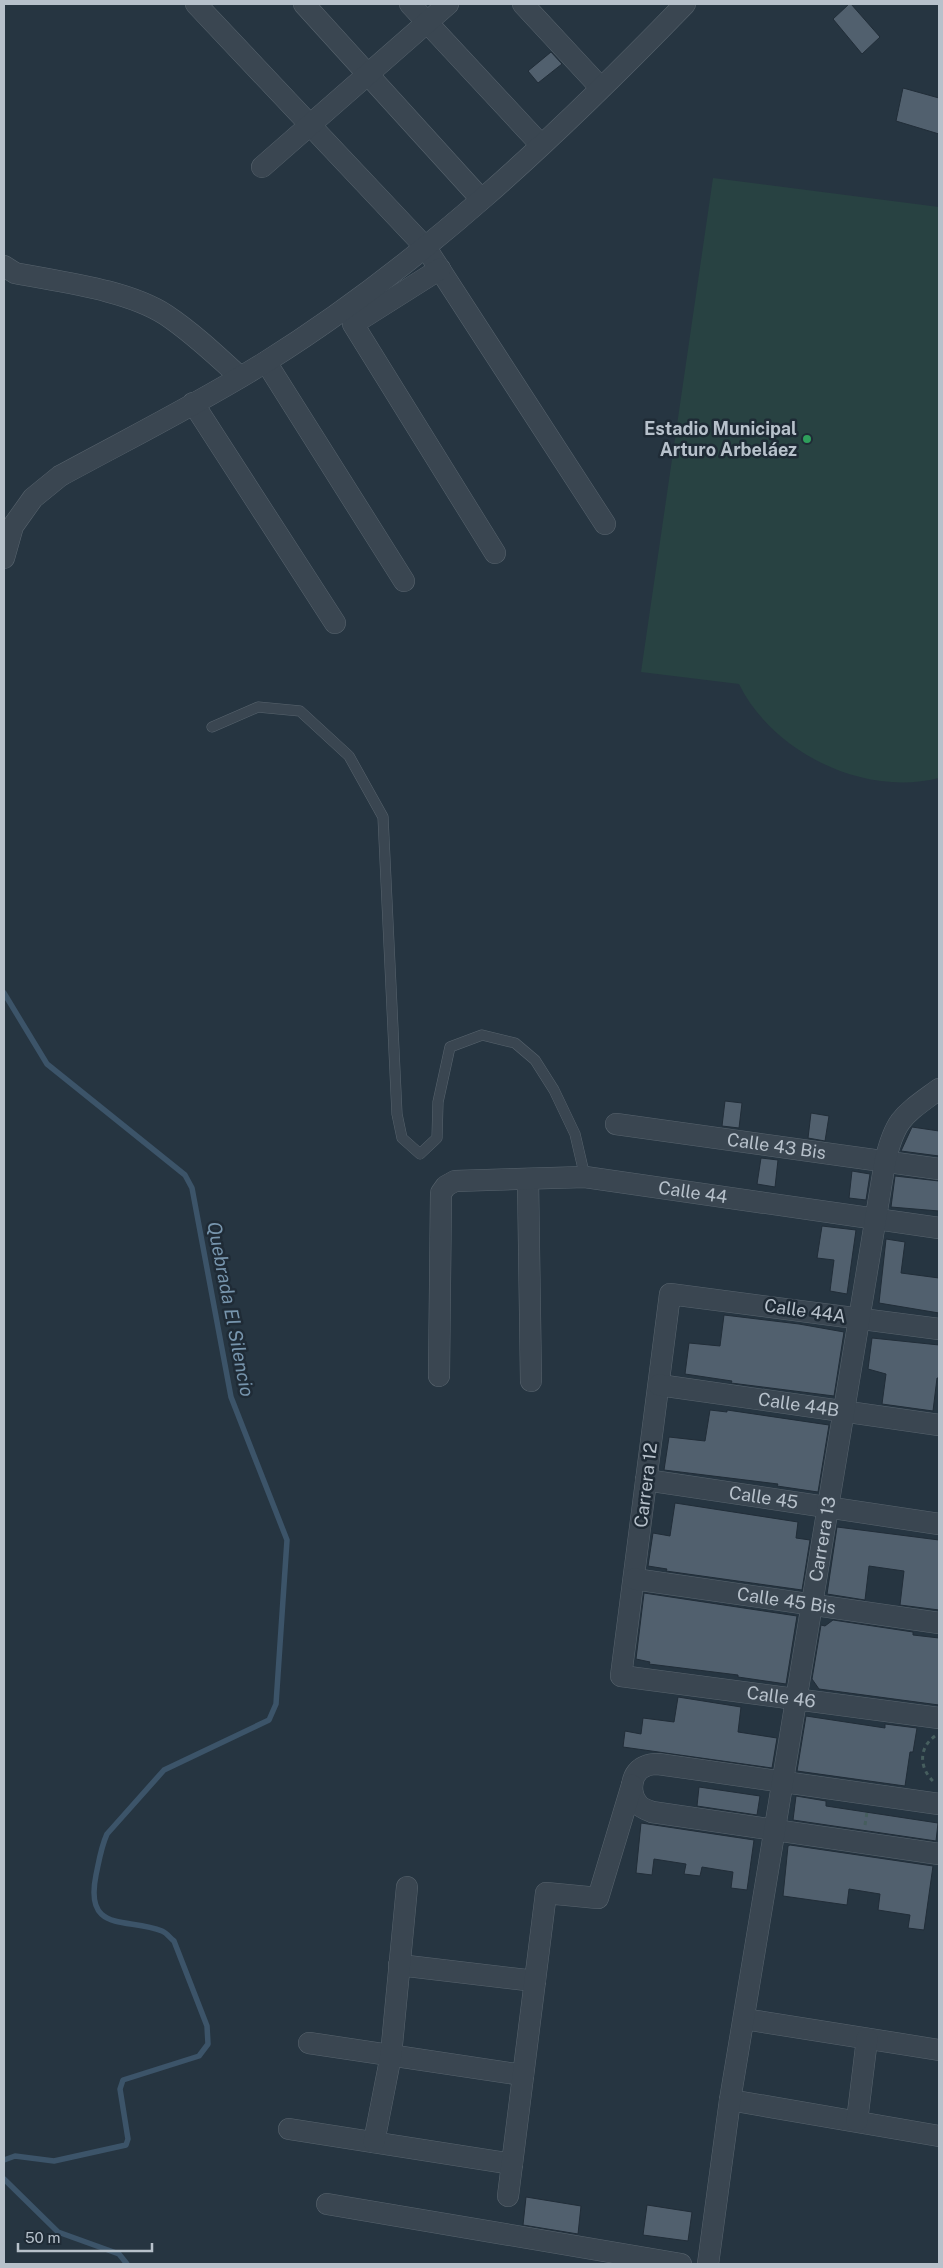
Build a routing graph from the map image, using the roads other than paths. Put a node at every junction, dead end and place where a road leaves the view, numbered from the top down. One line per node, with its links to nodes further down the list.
1 (196, 4): 10 (street)
2 (304, 4): 8 (street)
3 (410, 4): 7 (street)
4 (448, 4): 7 (street)
5 (523, 4): 9 (street)
6 (685, 4): 9 (street)
7 (427, 22): 8 (street); 11 (street)
8 (368, 74): 10 (street); 13 (street)
9 (600, 87): 11 (street)
10 (310, 125): 12 (street); 14 (street)
11 (541, 145): 13 (street)
12 (262, 167)
13 (480, 199): 14 (street)
14 (426, 248): 16 (street); 17 (street)
15 (4, 266): 18 (street)
16 (440, 268): 20 (street); 21 (street)
17 (266, 362): 18 (street); 23 (street)
18 (240, 377): 19 (street)
19 (192, 404): 22 (street); 24 (street)
20 (605, 524)
21 (495, 553)
22 (4, 558)
23 (404, 581)
24 (335, 623)
25 (212, 727): 30 (lane)
26 (939, 1089): 28 (street, Carrera 13)
27 (616, 1124): 28 (street, Calle 43 Bis)
28 (885, 1162): 29 (street, Calle 43 Bis); 32 (street, Carrera 13)
29 (939, 1169)
30 (585, 1177): 31 (street, Calle 44); 32 (street, Calle 44)
31 (528, 1179): 37 (street, Calle 44); 38 (street)
32 (876, 1218): 33 (street, Calle 44); 35 (street, Carrera 13)
33 (939, 1228)
34 (670, 1294): 35 (street, Calle 44A); 39 (street, Carrera 12)
35 (860, 1319): 36 (street, Calle 44A); 40 (street, Carrera 13)
36 (939, 1329)
37 (439, 1376)
38 (531, 1381)
39 (659, 1385): 40 (street, Calle 44B); 42 (street, Carrera 12)
40 (844, 1411): 41 (street, Calle 44B); 43 (street, Carrera 13)
41 (939, 1425)
42 (646, 1480): 43 (street, Calle 45); 45 (street, Carrera 12)
43 (829, 1507): 44 (street, Calle 45); 46 (street, Carrera 13)
44 (939, 1524)
45 (634, 1579): 46 (street, Calle 45 Bis); 48 (street, Carrera 12)
46 (813, 1604): 47 (street, Calle 45 Bis); 49 (street, Carrera 13)
47 (939, 1623)
48 (622, 1676): 49 (street, Calle 46)
49 (797, 1698): 50 (street, Calle 46); 51 (street, Carrera 13)
50 (939, 1718)
51 (784, 1782): 52 (street); 53 (street); 54 (street, Carrera 13)
52 (632, 1785): 54 (street); 58 (street)
53 (939, 1804)
54 (776, 1830): 55 (street); 59 (street, Carrera 13)
55 (939, 1854)
56 (407, 1887): 57 (street)
57 (399, 1965): 58 (street); 63 (street)
58 (535, 1981): 64 (street)
59 (744, 2019): 60 (street); 65 (street, Carrera 13)
60 (867, 2039): 62 (street); 66 (street)
61 (309, 2043): 63 (street)
62 (939, 2050)
63 (390, 2055): 64 (street); 69 (street)
64 (523, 2075): 70 (street)
65 (730, 2100): 66 (street); 74 (street, Carrera 13)
66 (857, 2121): 68 (street)
67 (289, 2129): 69 (street)
68 (939, 2136)
69 (374, 2142): 70 (street)
70 (512, 2164): 71 (street)
71 (508, 2196)
72 (327, 2204): 73 (street)
73 (681, 2264)
74 (708, 2264)

